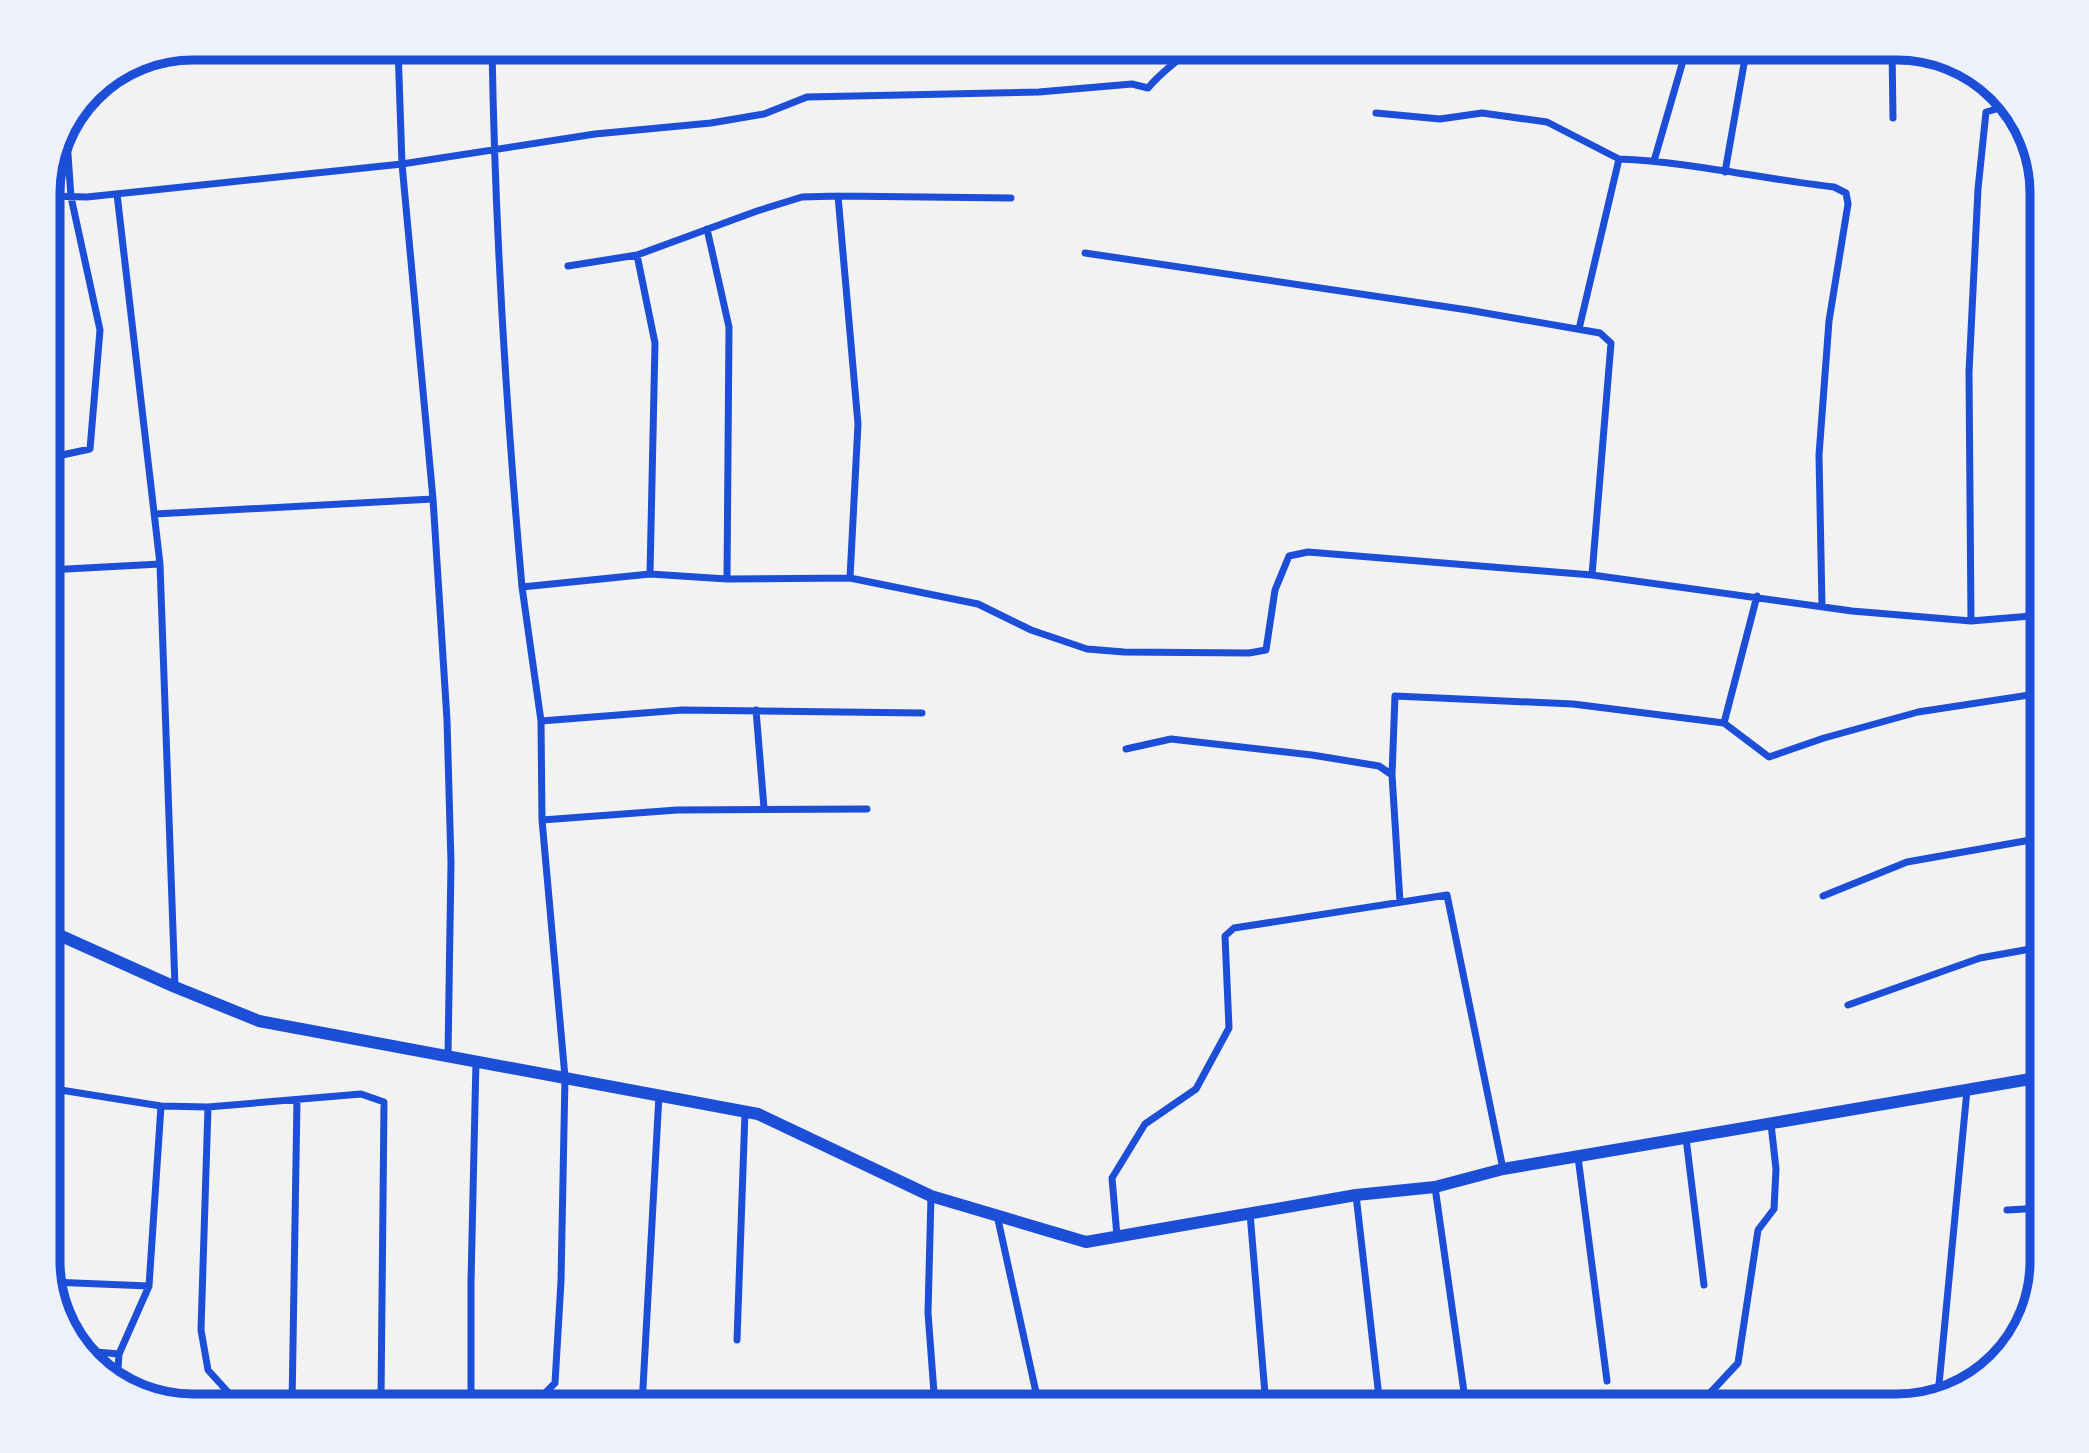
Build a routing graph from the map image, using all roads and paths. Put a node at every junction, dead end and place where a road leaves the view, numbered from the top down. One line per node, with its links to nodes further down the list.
1 (398, 60): 14 (street)
2 (492, 60): 11 (street)
3 (1179, 60): 11 (street)
4 (1683, 60): 13 (street)
5 (1745, 60): 15 (street)
6 (1892, 60): 9 (street)
7 (1998, 108): 39 (street)
8 (1376, 113): 12 (street)
9 (1893, 118)
10 (68, 148): 19 (street)
11 (494, 149): 14 (street); 35 (street)
12 (1619, 159): 13 (street); 25 (street)
13 (1654, 161): 15 (street)
14 (402, 164): 16 (street); 27 (street)
15 (1725, 172): 37 (street)
16 (117, 194): 19 (street); 28 (street)
17 (838, 196): 20 (street); 21 (street); 33 (street)
18 (60, 197): 19 (street)
19 (71, 197): 26 (street)
20 (1011, 198)
21 (707, 229): 23 (street); 34 (street)
22 (1085, 253): 25 (street)
23 (637, 255): 24 (street); 31 (street)
24 (568, 265)
25 (1579, 329): 32 (street)
26 (60, 455)
27 (433, 499): 28 (street); 57 (street)
28 (155, 514): 29 (street)
29 (160, 564): 30 (street); 55 (street)
30 (60, 569)
31 (650, 574): 34 (street); 35 (street)
32 (1592, 575): 33 (street); 36 (street)
33 (850, 578): 34 (street)
34 (727, 579)
35 (522, 586): 43 (street)
36 (1757, 596): 37 (street); 44 (street)
37 (1822, 606): 39 (street)
38 (2030, 616): 39 (street)
39 (1971, 621)
40 (2030, 695): 44 (street)
41 (756, 710): 42 (street); 43 (street); 47 (street)
42 (922, 713)
43 (541, 721): 49 (street)
44 (1724, 723): 46 (street)
45 (1126, 749): 46 (street)
46 (1392, 775): 52 (street)
47 (764, 808): 48 (street); 49 (street)
48 (867, 809)
49 (542, 820): 59 (street)
50 (2030, 840): 51 (street)
51 (1823, 896)
52 (1400, 902): 71 (street); 79 (street)
53 (60, 935): 55 (street)
54 (2030, 949): 56 (street)
55 (176, 987): 57 (street)
56 (1849, 1005)
57 (448, 1055): 58 (street)
58 (477, 1060): 59 (street); 92 (street)
59 (565, 1077): 63 (street); 93 (street)
60 (2030, 1079): 62 (street)
61 (60, 1090): 65 (street)
62 (1967, 1090): 68 (street); 88 (street)
63 (659, 1095): 67 (street); 94 (street)
64 (298, 1100): 66 (street); 90 (street); 91 (street)
65 (162, 1105): 66 (street); 82 (street)
66 (208, 1107): 89 (street)
67 (745, 1112): 74 (street); 83 (street)
68 (1771, 1124): 69 (street); 100 (street)
69 (1686, 1138): 70 (street); 81 (street)
70 (1578, 1157): 71 (street); 87 (street)
71 (1503, 1170): 72 (street)
72 (1435, 1187): 73 (street); 99 (street)
73 (1356, 1195): 77 (street); 98 (street)
74 (931, 1196): 78 (street); 95 (street)
75 (2030, 1209): 76 (street)
76 (2007, 1210)
77 (1250, 1213): 79 (street); 97 (street)
78 (997, 1215): 79 (street); 96 (street)
79 (1117, 1236)
80 (62, 1282): 82 (street)
81 (1704, 1285)
82 (149, 1286): 85 (street)
83 (737, 1340)
84 (97, 1352): 85 (street)
85 (119, 1354): 86 (street)
86 (118, 1370)
87 (1607, 1381)
88 (1939, 1386)
89 (230, 1394)
90 (292, 1394)
91 (381, 1394)
92 (471, 1394)
93 (543, 1394)
94 (643, 1394)
95 (933, 1394)
96 (1036, 1394)
97 (1265, 1394)
98 (1379, 1394)
99 (1464, 1394)
100 (1708, 1394)

